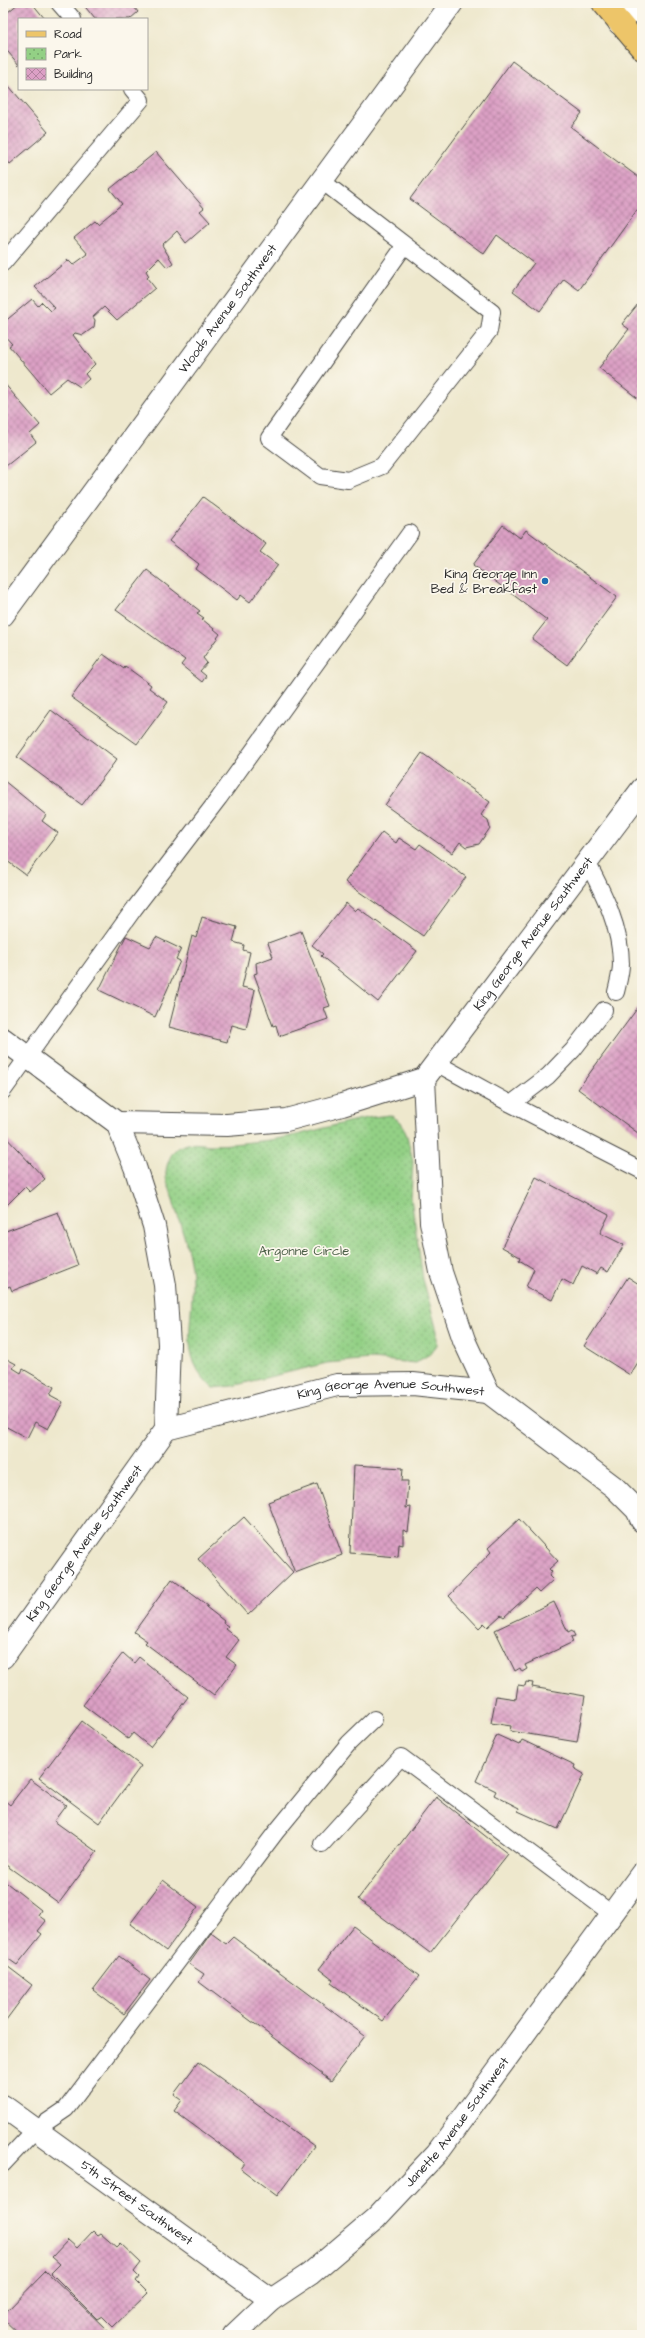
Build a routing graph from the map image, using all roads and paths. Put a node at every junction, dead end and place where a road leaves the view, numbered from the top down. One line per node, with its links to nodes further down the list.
1 (59, 3): 5 (lane)
2 (452, 3): 9 (street, Woods Avenue Southwest)
3 (603, 3): 6 (main road)
4 (642, 3): 6 (street)
5 (72, 18)
6 (619, 23): 7 (main road)
7 (642, 49)
8 (133, 90): 11 (lane)
9 (322, 181): 10 (lane); 13 (street, Woods Avenue Southwest)
10 (405, 245): 10 (lane)
11 (3, 263)
12 (410, 533): 19 (lane)
13 (3, 615)
14 (642, 789): 15 (street, King George Avenue Southwest)
15 (587, 862): 16 (lane); 20 (street, King George Avenue Southwest)
16 (616, 992)
17 (604, 1010): 22 (lane)
18 (3, 1039): 19 (street)
19 (28, 1057): 21 (lane); 23 (street)
20 (430, 1071): 22 (lane); 23 (street); 25 (street, King George Avenue Southwest)
21 (3, 1091)
22 (511, 1104): 24 (lane)
23 (118, 1124): 26 (street)
24 (642, 1171)
25 (488, 1392): 26 (street, King George Avenue Southwest); 27 (street)
26 (166, 1429): 30 (street, King George Avenue Southwest)
27 (614, 1487): 28 (street); 29 (street)
28 (642, 1492)
29 (642, 1521)
30 (3, 1657)
31 (374, 1718): 36 (lane)
32 (322, 1844): 34 (lane)
33 (642, 1874): 34 (street, Janette Avenue Southwest)
34 (612, 1914): 38 (street, Janette Avenue Southwest)
35 (3, 2106): 36 (street, 5th Street Southwest)
36 (36, 2130): 37 (lane); 38 (street, 5th Street Southwest)
37 (3, 2164)
38 (271, 2300): 39 (street, Janette Avenue Southwest)
39 (234, 2335)

